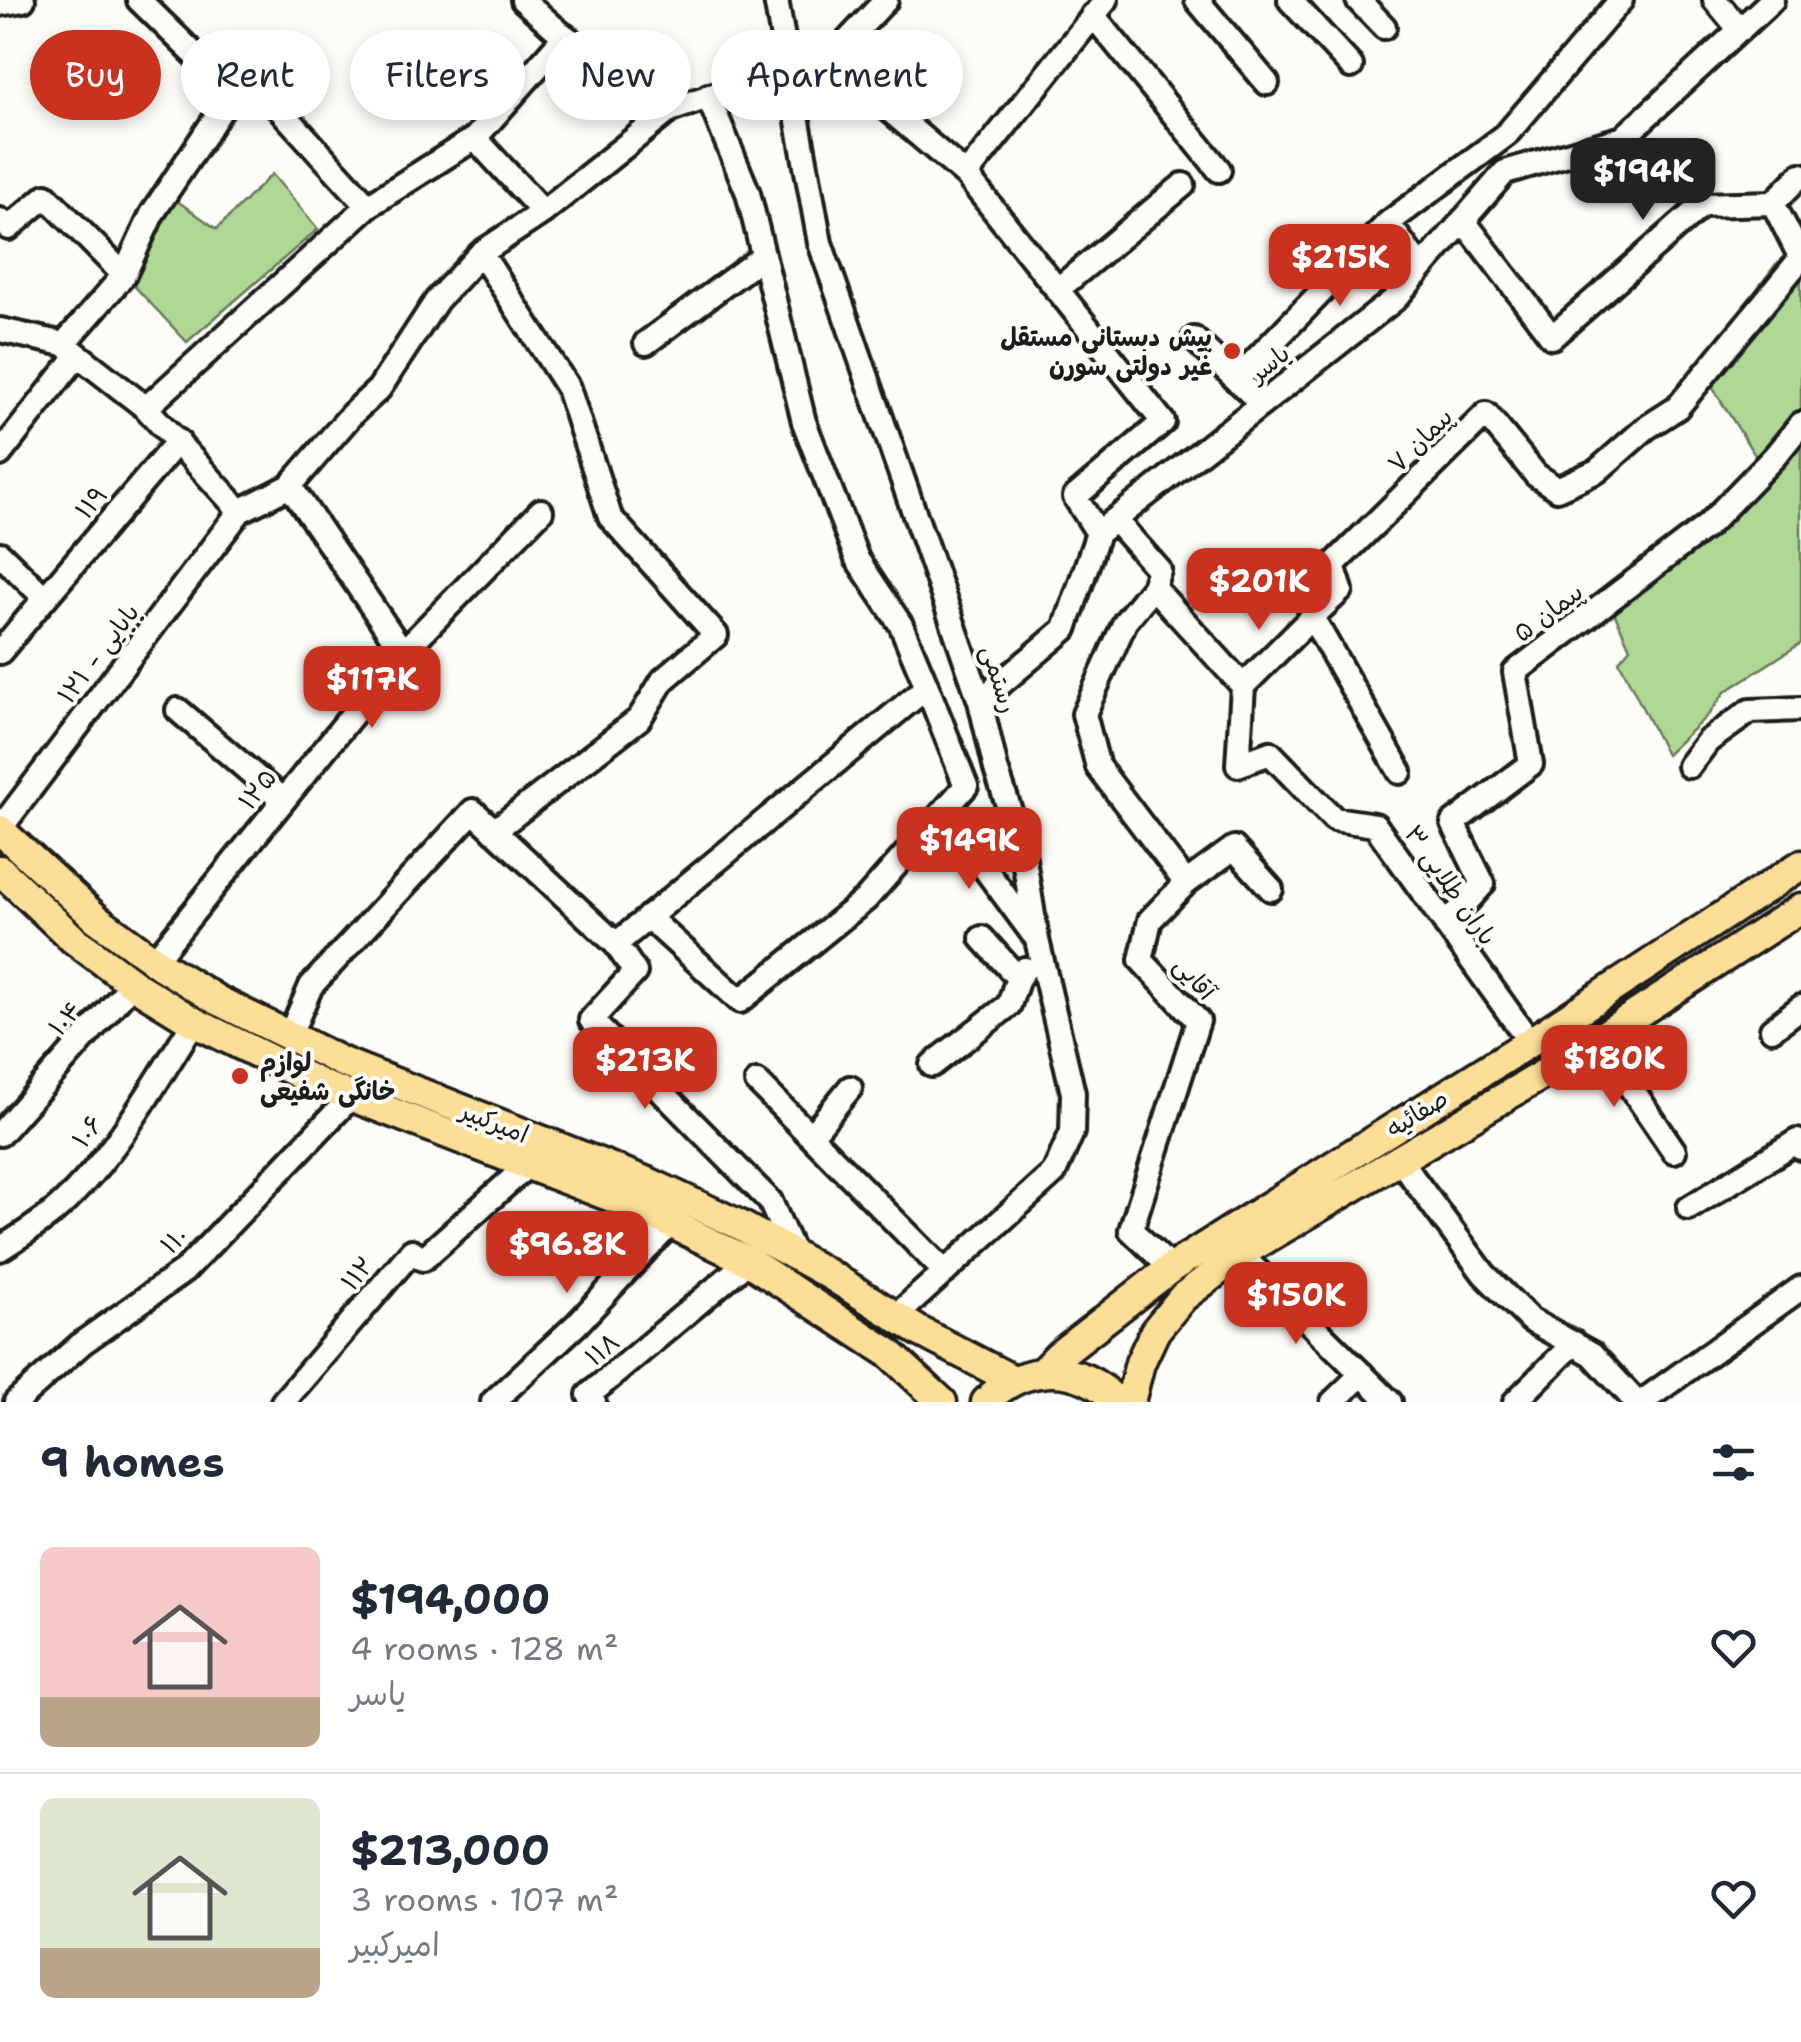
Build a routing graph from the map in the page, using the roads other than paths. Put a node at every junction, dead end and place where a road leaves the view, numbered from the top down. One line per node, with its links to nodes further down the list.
1 (22, 0): 12 (street)
2 (138, 0): 19 (street)
3 (523, 0): 15 (street)
4 (776, 0): 16 (street, رستمی)
5 (886, 0): 17 (street)
6 (1197, 0): 22 (street)
7 (1290, 0): 21 (street)
8 (1358, 0): 14 (street)
9 (1621, 0): 41 (street)
10 (1715, 0): 18 (street)
11 (1772, 0): 18 (street, یاسر)
12 (0, 4)
13 (1100, 8): 32 (street); 34 (street)
14 (1384, 27)
15 (558, 30)
16 (781, 30)
17 (858, 30)
18 (1740, 30): 40 (street, یاسر)
19 (181, 42)
20 (545, 59): 31 (street)
21 (1351, 66)
22 (1268, 84)
23 (711, 95): 24 (street)
24 (708, 96): 25 (street); 43 (street)
25 (691, 102)
26 (214, 120): 46 (street)
27 (290, 120): 37 (street)
28 (658, 120): 38 (street)
29 (798, 120): 70 (street, رستمی)
30 (901, 120): 34 (street)
31 (475, 138): 37 (street); 38 (street)
32 (1220, 170)
33 (1801, 175): 36 (street)
34 (966, 176): 47 (street)
35 (1183, 185): 47 (street)
36 (1773, 203): 40 (street); 44 (street)
37 (368, 206): 54 (street)
38 (543, 212): 42 (street)
39 (0, 220): 46 (street)
40 (1463, 220): 45 (street, یاسر)
41 (1388, 223): 45 (street); 52 (street)
42 (482, 253): 58 (street); 78 (street)
43 (762, 257): 50 (street); 69 (street)
44 (1800, 257): 65 (street, پیمان ۷)
45 (1422, 268): 53 (street, یاسر)
46 (124, 275): 51 (street)
47 (1058, 290): 61 (street)
48 (0, 330): 51 (street)
49 (1194, 339): 52 (street)
50 (646, 343)
51 (70, 350): 54 (street); 57 (street)
52 (1236, 380): 53 (street)
53 (1262, 404): 61 (street, یاسر)
54 (146, 408): 56 (street)
55 (1801, 424): 85 (street, پیمان ۵)
56 (178, 441): 59 (street); 64 (street, ۱۱۹)
57 (0, 454)
58 (290, 486): 59 (street); 67 (street)
59 (240, 511): 77 (street, بابایی - ۱۲۱)
60 (541, 511): 67 (street, ۱۲۵)
61 (1106, 527): 63 (street); 70 (street)
62 (0, 554): 64 (street)
63 (1152, 587): 68 (street); 81 (street)
64 (45, 598): 66 (street, ۱۱۹)
65 (1312, 616): 68 (street); 74 (street)
66 (0, 652)
67 (402, 652): 75 (street, ۱۲۵)
68 (1243, 686): 85 (street, باران طلایی ۳)
69 (927, 687): 76 (street); 84 (street)
70 (980, 701): 88 (street, رستمی)
71 (1801, 709): 73 (street)
72 (178, 710): 75 (street)
73 (1689, 766)
74 (1400, 772)
75 (283, 800): 89 (street, ۱۲۵)
76 (943, 812): 84 (street); 88 (street)
77 (0, 830): 89 (main road, امیرکبیر)
78 (494, 831): 87 (street); 95 (street)
79 (1801, 865): 97 (main road, صفائیه)
80 (0, 870): 91 (main road, امیرکبیر)
81 (1186, 883): 82 (street); 114 (street, آقایی)
82 (1271, 889)
83 (1801, 908): 96 (main road, صفائیه)
84 (648, 917): 87 (street)
85 (1446, 925): 97 (street, باران طلایی ۳)
86 (982, 938): 90 (street)
87 (616, 944): 111 (street)
88 (1038, 945): 90 (street); 115 (street, رستمی)
89 (154, 960): 95 (main road, امیرکبیر)
90 (1018, 978): 98 (street)
91 (132, 984): 93 (main road, امیرکبیر); 102 (street, ۱۰۴)
92 (1801, 1008): 94 (street)
93 (194, 1022): 101 (main road, امیرکبیر); 110 (street, ۱۰۶)
94 (1772, 1029)
95 (289, 1037): 105 (main road, امیرکبیر)
96 (1598, 1039): 106 (street); 107 (main road, صفائیه)
97 (1530, 1042): 114 (main road, صفائیه)
98 (932, 1065)
99 (757, 1082): 103 (street)
100 (850, 1088): 103 (street)
101 (352, 1097): 105 (main road, امیرکبیر); 123 (street, ۱۱۰)
102 (0, 1134)
103 (811, 1136): 115 (street)
104 (1801, 1148): 108 (street)
105 (514, 1150): 109 (main road, امیرکبیر); 111 (main road, امیرکبیر); 124 (street, ۱۱۲)
106 (1674, 1152)
107 (1400, 1160): 112 (main road, صفائیه); 118 (street)
108 (1689, 1208)
109 (672, 1222): 113 (main road, امیرکبیر); 125 (street)
110 (0, 1250)
111 (794, 1254): 117 (main road, امیرکبیر)
112 (1240, 1254): 120 (street); 129 (main road, صفائیه)
113 (748, 1261): 122 (main road, امیرکبیر); 126 (street, ۱۱۸)
114 (1171, 1268): 119 (main road, صفائیه)
115 (945, 1272): 117 (street, رستمی)
116 (1801, 1288): 133 (street)
117 (896, 1316): 121 (main road, امیرکبیر)
118 (1574, 1344): 132 (street); 133 (street)
119 (1042, 1373): 121 (main road); 128 (main road)
120 (1362, 1374): 130 (street); 131 (street)
121 (1013, 1380): 127 (main road)
122 (940, 1401)
123 (16, 1402)
124 (284, 1402)
125 (493, 1402)
126 (594, 1402)
127 (986, 1402)
128 (1116, 1402)
129 (1130, 1402)
130 (1333, 1402)
131 (1390, 1402)
132 (1515, 1402)
133 (1639, 1402)

